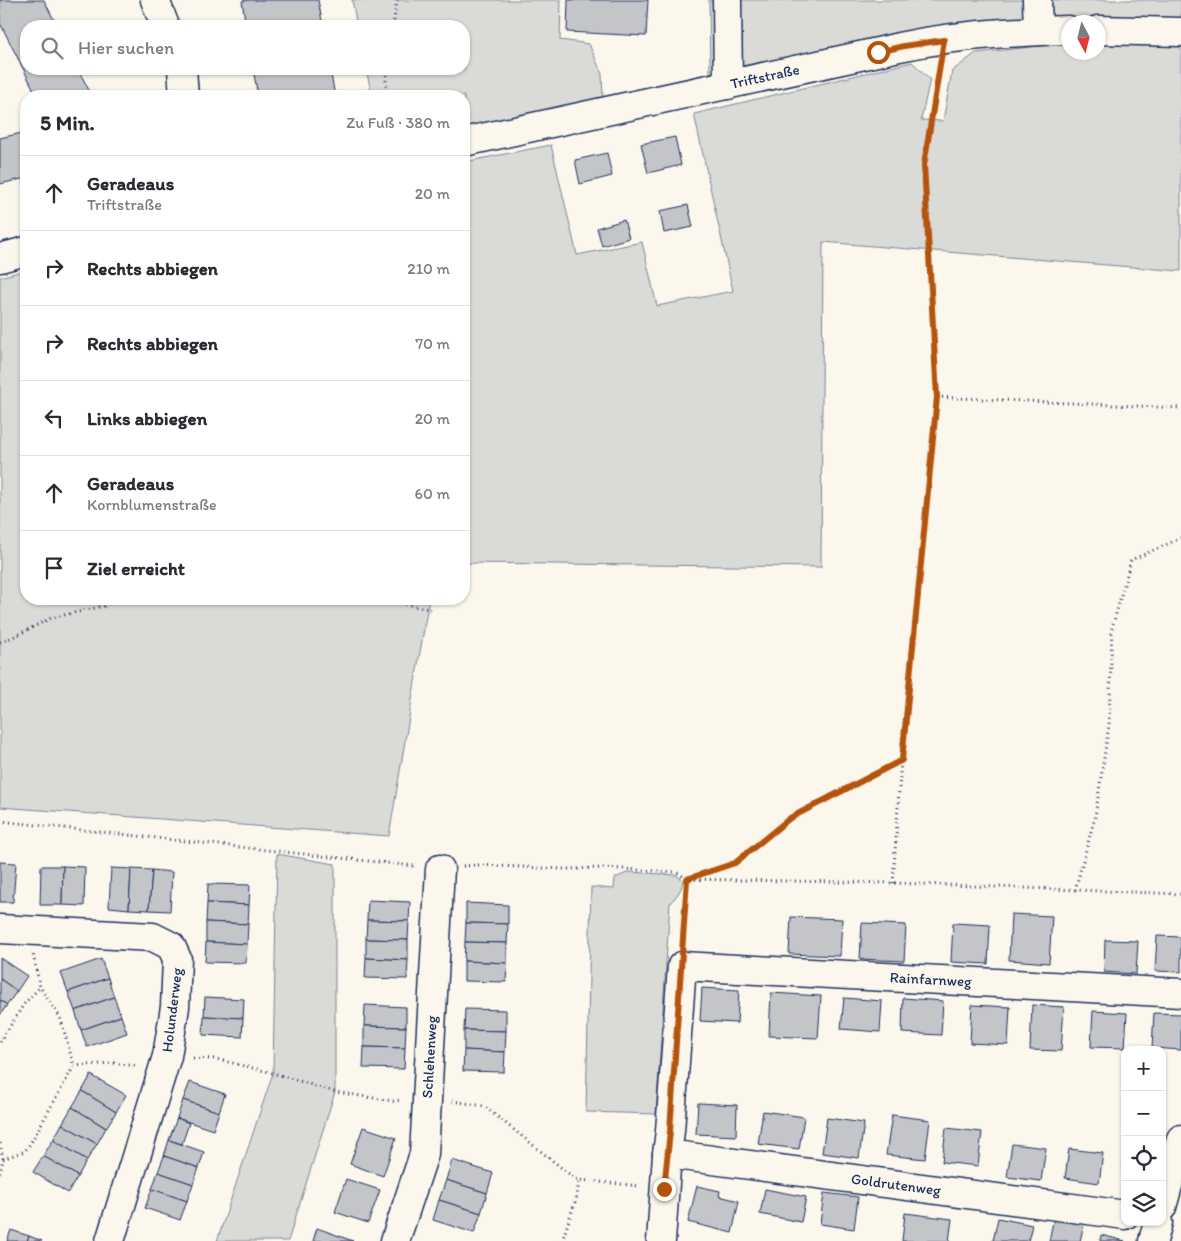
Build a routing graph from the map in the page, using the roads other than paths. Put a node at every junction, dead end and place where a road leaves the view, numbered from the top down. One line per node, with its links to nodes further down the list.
1 (155, 0): 4 (street)
2 (727, 0): 10 (street)
3 (1037, 0): 7 (street)
4 (163, 20)
5 (1061, 30): 7 (street, Triftstraße)
6 (1106, 30): 8 (street)
7 (1038, 31): 10 (street, Triftstraße)
8 (1181, 32)
9 (182, 75): 11 (street)
10 (728, 85): 12 (street, Triftstraße)
11 (184, 90)
12 (470, 141)
13 (20, 253): 14 (street)
14 (0, 258)
15 (440, 869): 24 (street, Schlehenweg)
16 (0, 929): 23 (street, Holunderweg)
17 (1181, 993): 19 (street, Rainfarnweg)
18 (1181, 1139): 20 (street)
19 (667, 1154): 21 (street, Goldrutenweg); 25 (street)
20 (1166, 1193)
21 (1121, 1214)
22 (1157, 1226): 26 (street)
23 (110, 1241)
24 (395, 1241)
25 (661, 1241)
26 (1153, 1241)

